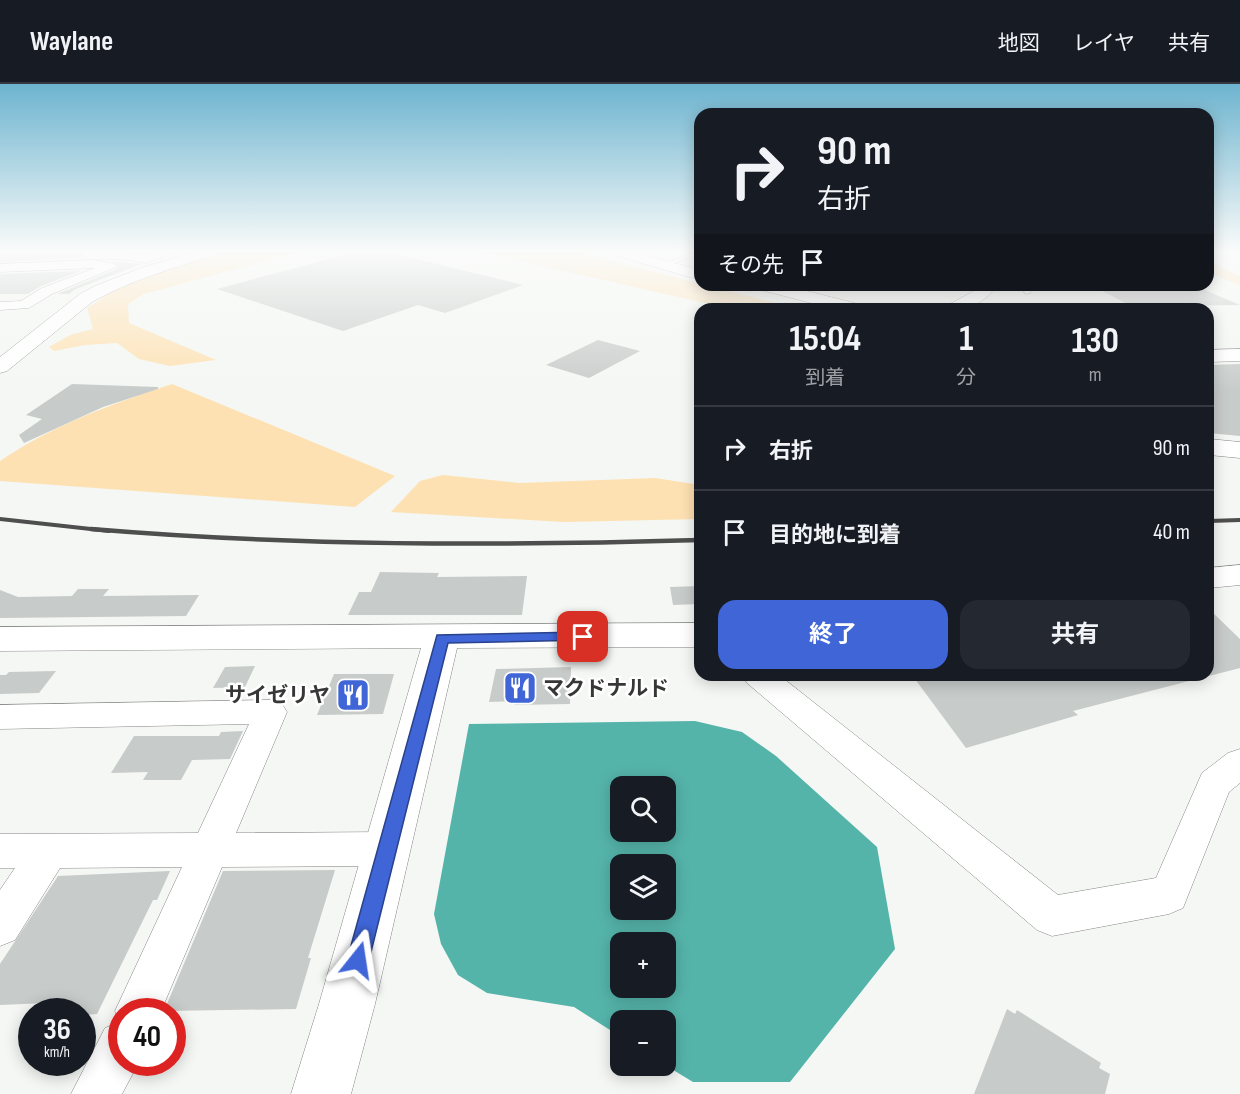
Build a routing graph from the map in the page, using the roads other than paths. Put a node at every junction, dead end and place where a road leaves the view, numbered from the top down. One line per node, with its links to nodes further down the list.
1 (35, 299): 7 (street)
2 (85, 299): 12 (street)
3 (794, 299): 5 (street)
4 (818, 299): 6 (street)
5 (809, 303)
6 (833, 303)
7 (0, 306)
8 (1240, 348): 9 (street)
9 (1214, 349)
10 (1240, 355): 11 (street)
11 (1214, 356)
12 (0, 367)
13 (1240, 575): 14 (street)
14 (1214, 578)
15 (694, 636): 16 (street)
16 (442, 638): 17 (street); 21 (street)
17 (0, 639)
18 (765, 681): 20 (street)
19 (0, 717): 22 (street)
20 (1240, 763)
21 (388, 849): 22 (street); 29 (street)
22 (208, 850): 24 (street); 26 (street)
23 (0, 851): 24 (street)
24 (49, 851): 25 (street)
25 (0, 926)
26 (144, 998)
27 (108, 1071): 28 (street)
28 (96, 1094)
29 (321, 1094)

